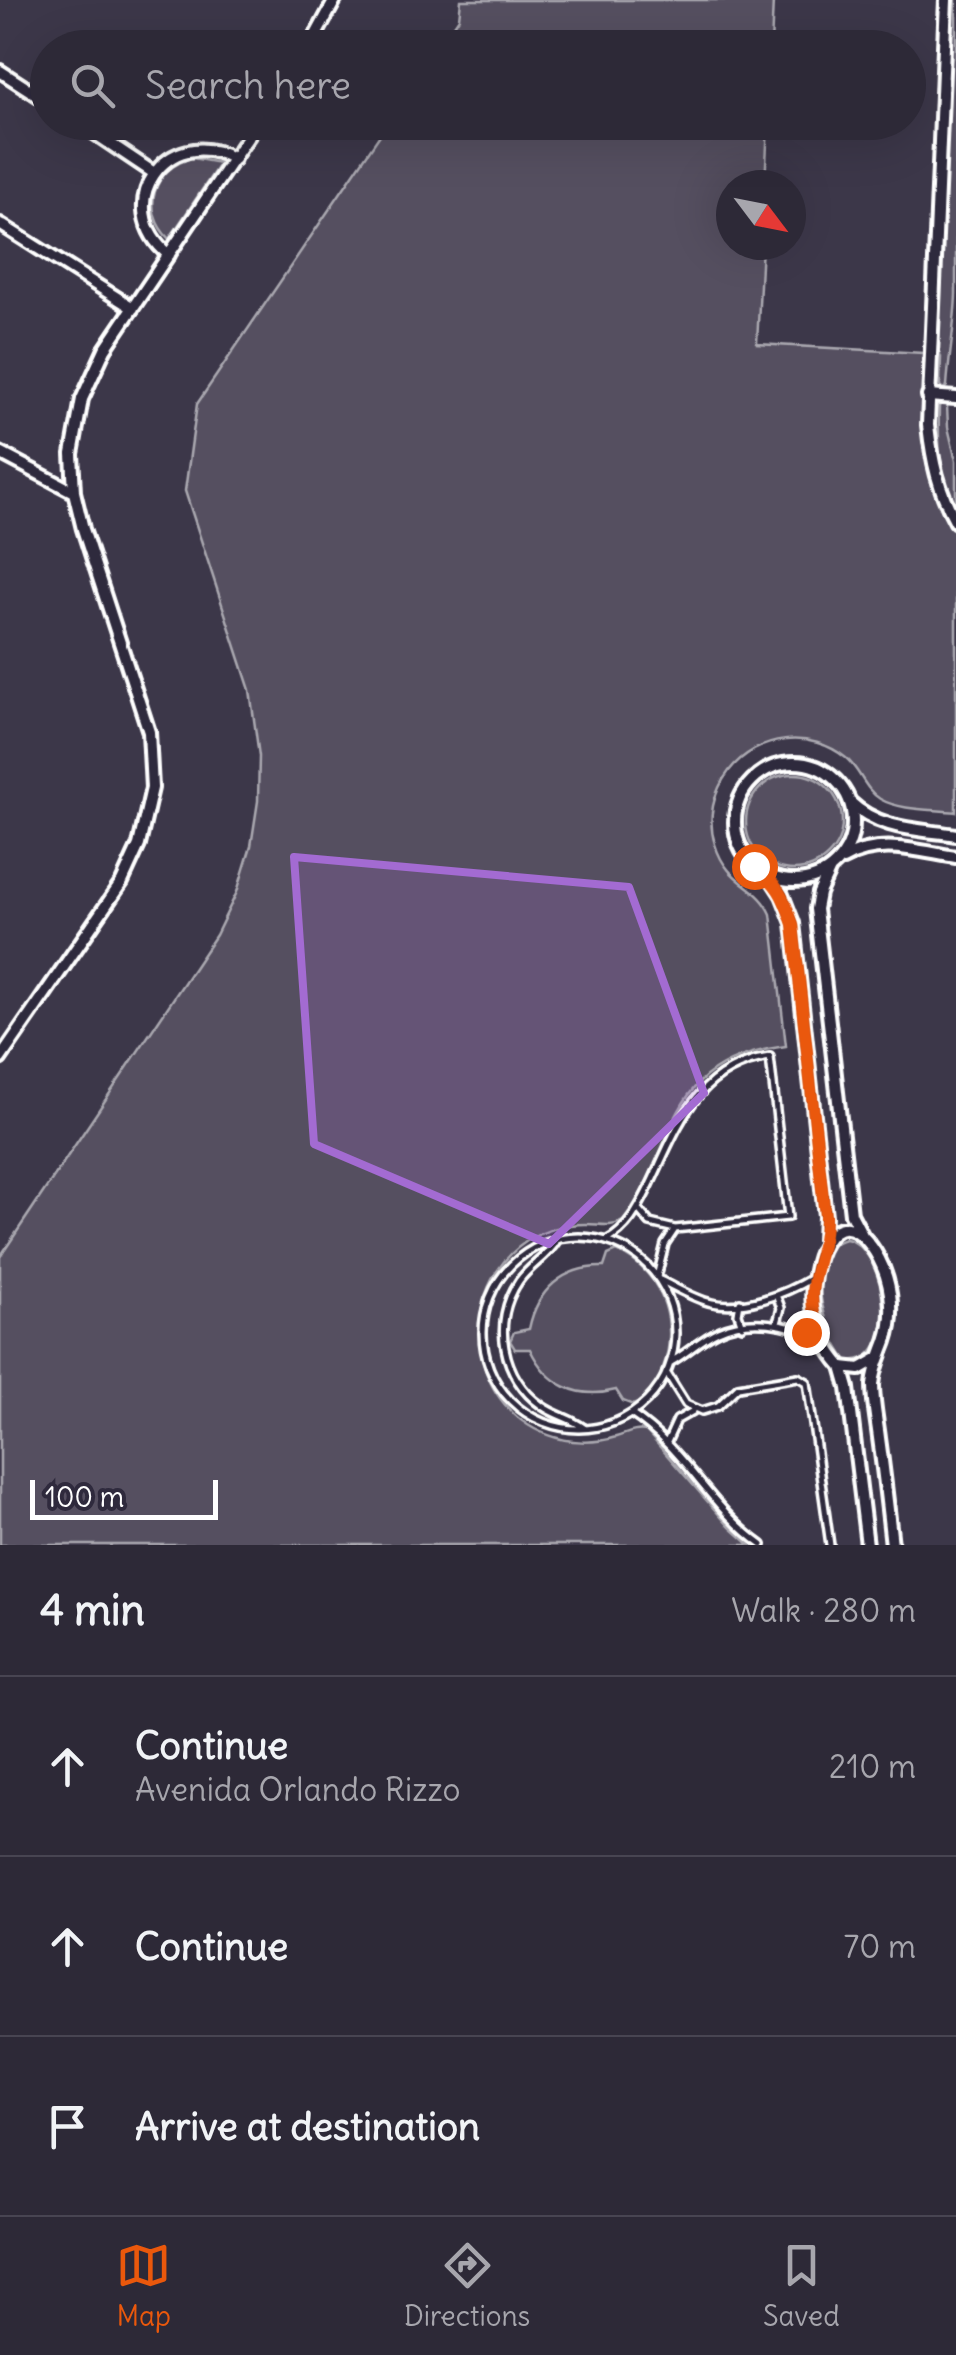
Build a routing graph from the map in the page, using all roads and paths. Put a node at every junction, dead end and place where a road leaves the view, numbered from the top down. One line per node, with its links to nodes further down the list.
1 (335, 0): 3 (street)
2 (946, 0): 13 (street)
3 (319, 30)
4 (0, 71): 5 (street)
5 (30, 90)
6 (105, 140): 9 (street)
7 (246, 140): 8 (street)
8 (234, 159): 9 (street); 11 (street)
9 (154, 173): 11 (street)
10 (0, 224): 12 (street)
11 (169, 255): 12 (street)
12 (133, 308): 17 (street)
13 (928, 396): 14 (street); 18 (street)
14 (956, 397): 15 (street)
15 (956, 409)
16 (0, 453): 17 (street)
17 (74, 492): 24 (street)
18 (956, 522)
19 (850, 800): 20 (street); 22 (street); 23 (street)
20 (956, 835)
21 (956, 857): 22 (street)
22 (834, 865): 23 (street); 27 (street)
23 (771, 877): 29 (street)
24 (0, 1058)
25 (638, 1209): 26 (lane); 26 (lane); 30 (lane)
26 (675, 1229): 31 (lane)
27 (863, 1236): 29 (street); 38 (street)
28 (558, 1239): 30 (lane); 44 (lane); 44 (lane)
29 (824, 1240): 32 (street)
30 (606, 1241): 31 (lane)
31 (658, 1278): 34 (lane); 39 (lane)
32 (812, 1278): 33 (lane); 37 (street)
33 (776, 1295): 34 (lane); 35 (lane)
34 (740, 1302): 36 (lane)
35 (777, 1323): 36 (lane); 37 (lane)
36 (742, 1326): 39 (lane)
37 (824, 1341): 40 (street)
38 (879, 1358): 40 (street); 49 (street)
39 (671, 1362): 41 (lane)
40 (842, 1367): 48 (street)
41 (666, 1372): 42 (lane); 43 (lane)
42 (696, 1410): 45 (lane); 47 (lane)
43 (631, 1414): 44 (lane); 45 (lane)
44 (587, 1430)
45 (667, 1442): 46 (lane)
46 (762, 1545)
47 (830, 1545)
48 (867, 1545)
49 (892, 1545)

